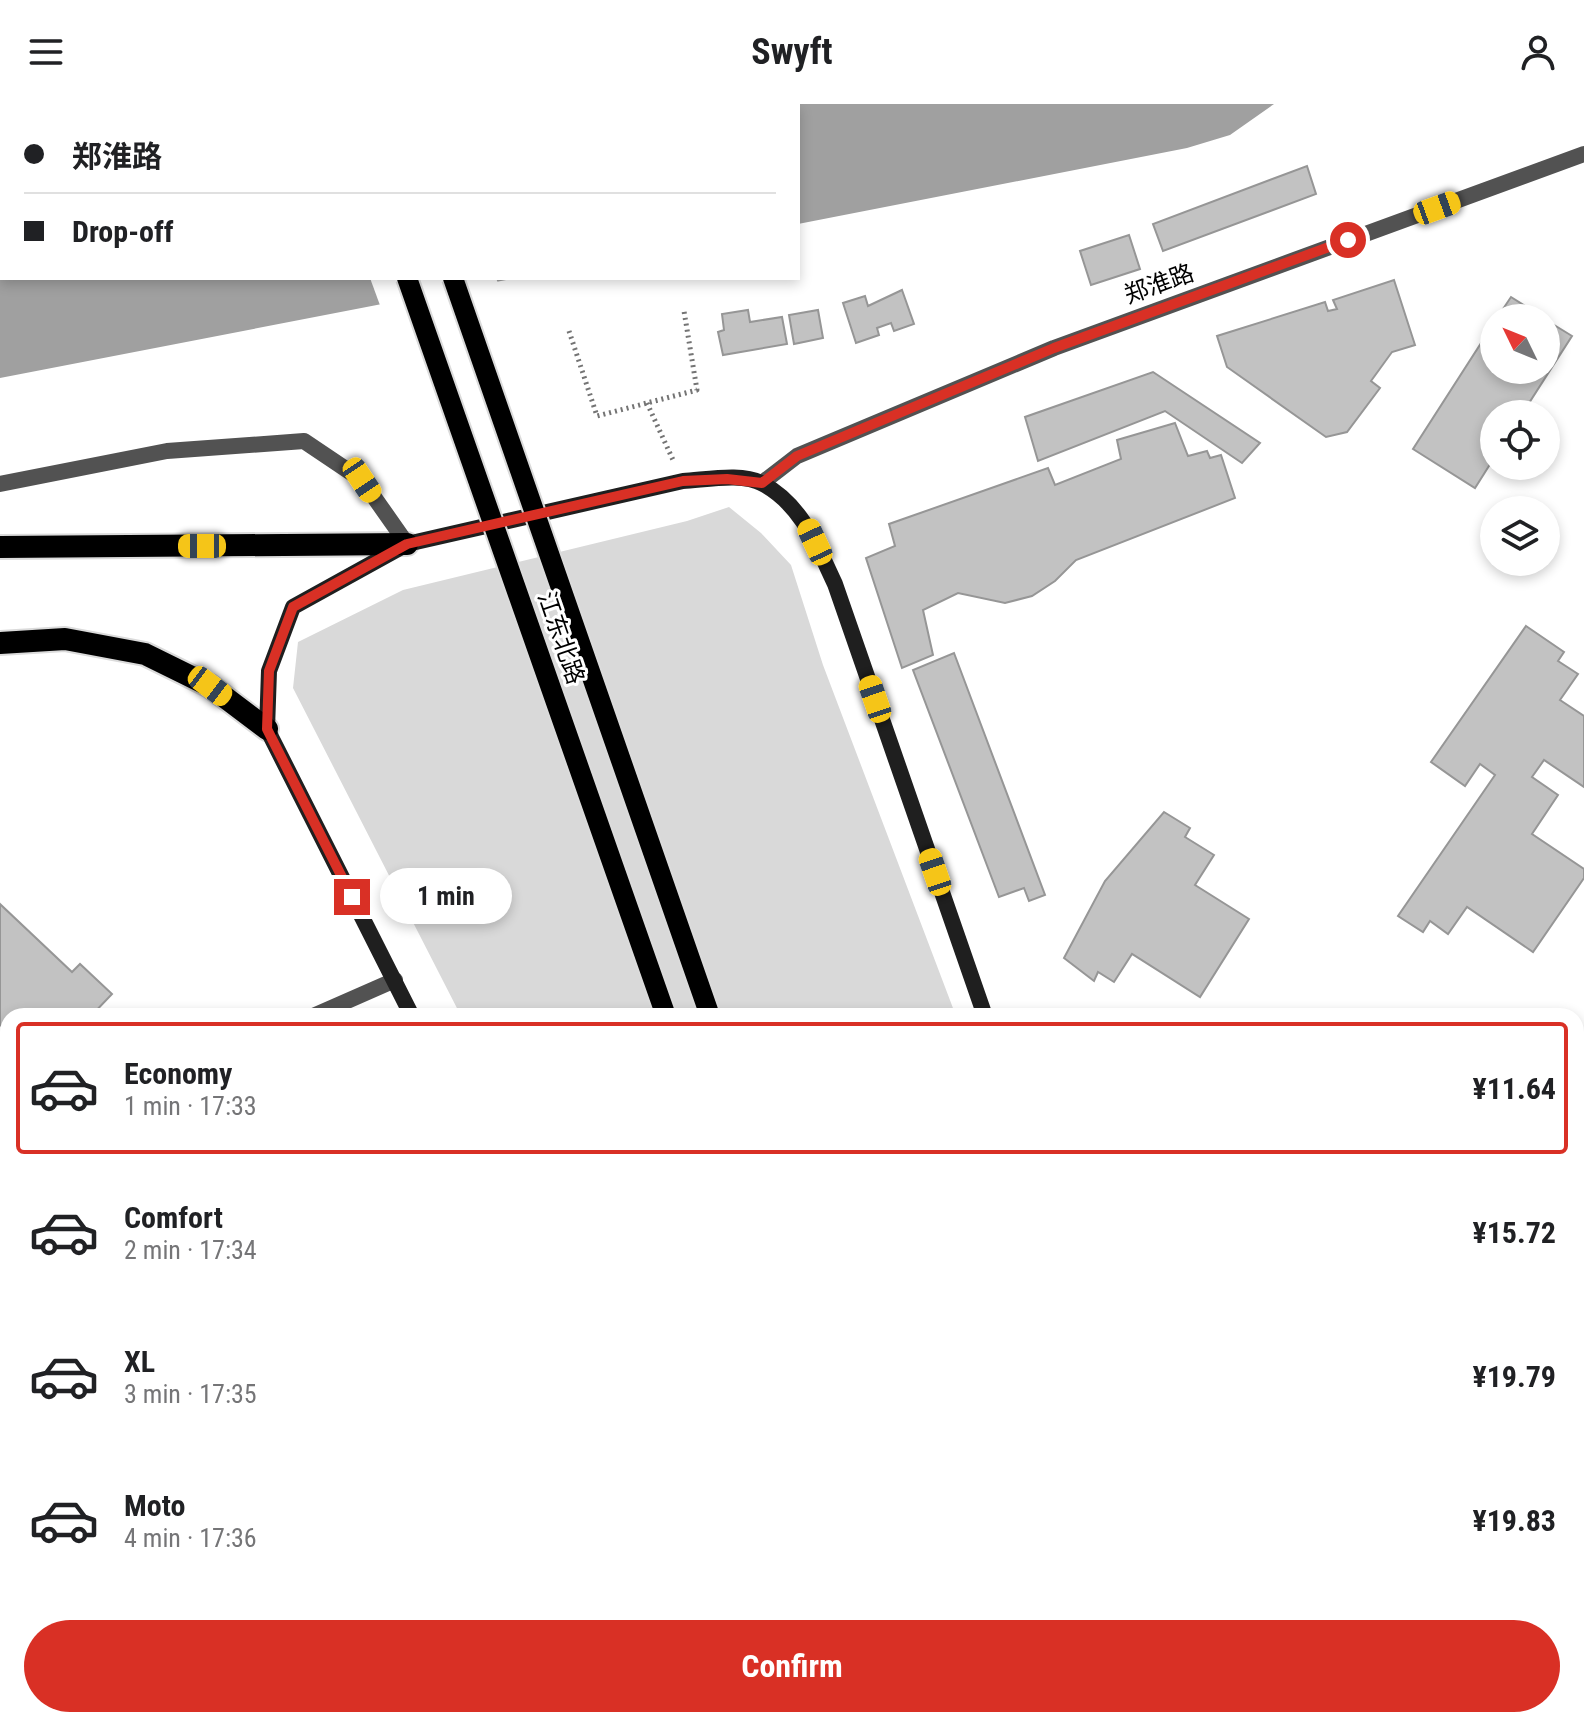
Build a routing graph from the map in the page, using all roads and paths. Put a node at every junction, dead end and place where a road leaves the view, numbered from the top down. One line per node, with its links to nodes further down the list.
1 (1584, 154): 8 (street, 郑淮路)
2 (408, 280): 17 (main road, 江东北路, bridge)
3 (454, 280): 18 (main road, 江东北路, bridge)
4 (684, 311): 6 (path)
5 (569, 331): 6 (path)
6 (647, 403): 7 (path)
7 (683, 481): 8 (main road); 10 (main road)
8 (762, 483): 19 (main road)
9 (0, 484): 10 (street)
10 (407, 544): 11 (highway); 13 (main road)
11 (0, 547)
12 (0, 643): 13 (highway)
13 (267, 729): 14 (main road)
14 (395, 980): 15 (street); 16 (main road)
15 (331, 1008)
16 (408, 1008)
17 (663, 1008)
18 (707, 1008)
19 (982, 1008)

